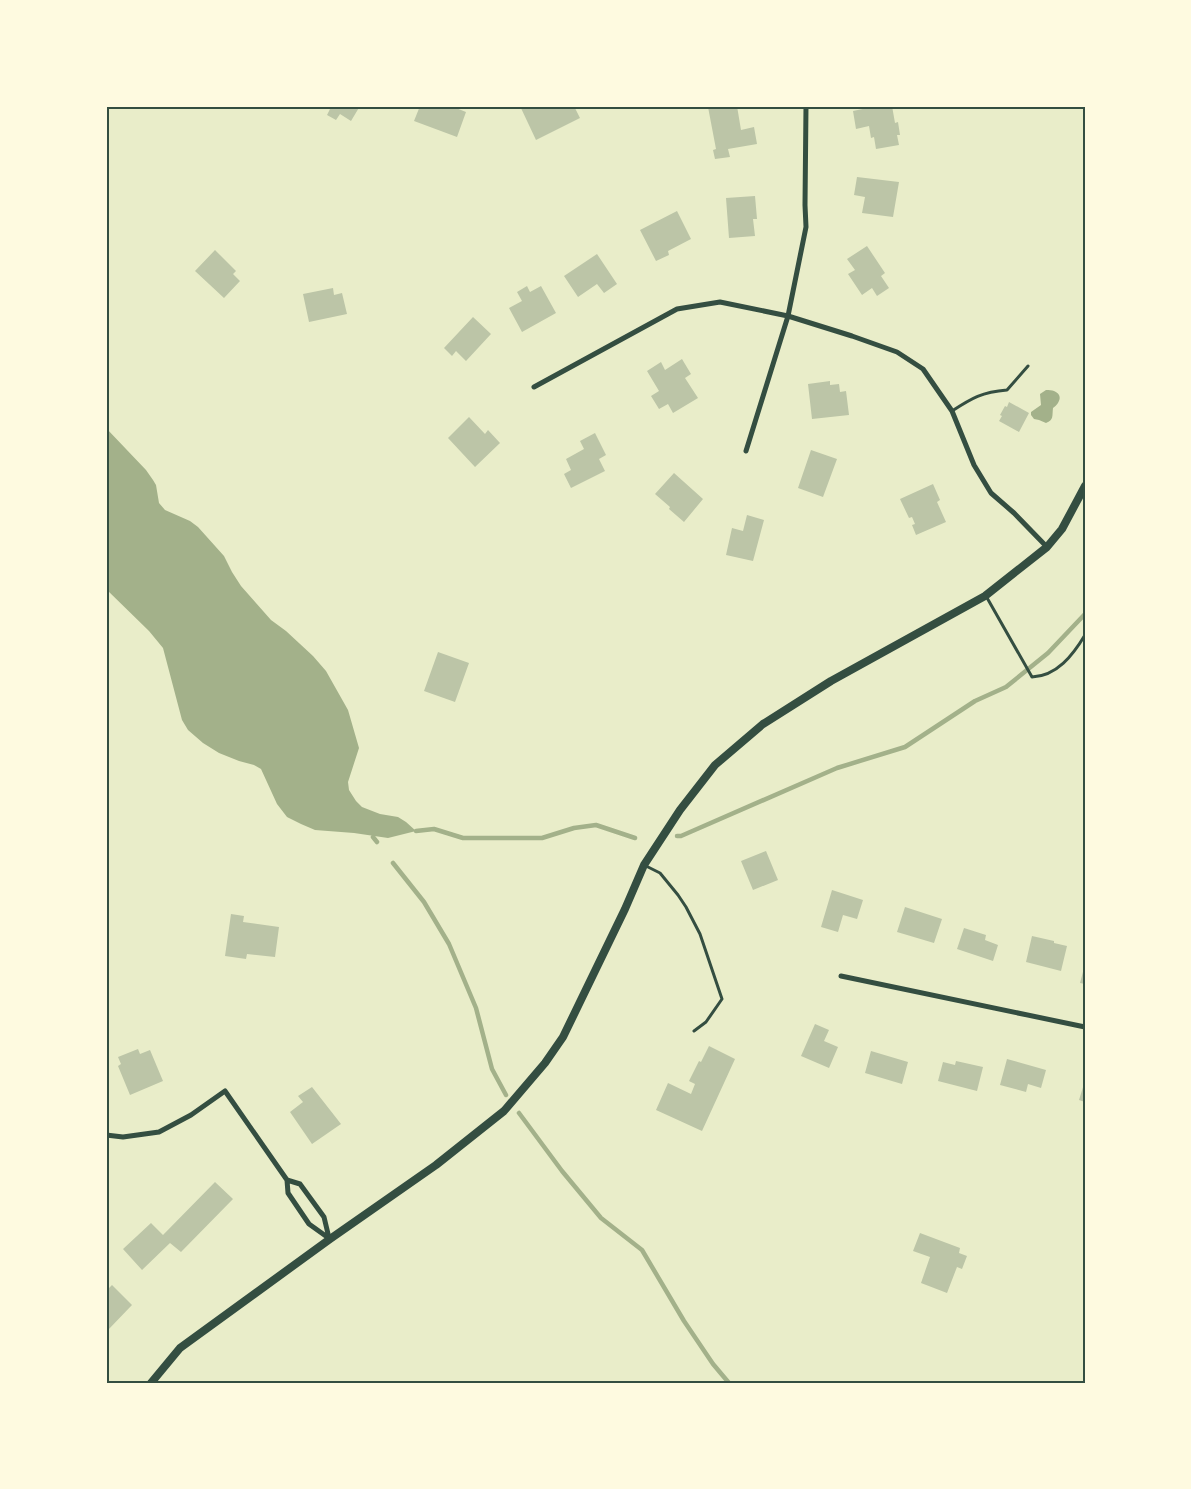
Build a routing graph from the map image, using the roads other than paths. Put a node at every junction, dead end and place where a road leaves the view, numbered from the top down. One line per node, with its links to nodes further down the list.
1 (806, 106): 2 (street)
2 (788, 316): 4 (street); 5 (street); 6 (street)
3 (1028, 366): 5 (lane)
4 (534, 387)
5 (952, 411): 8 (street)
6 (746, 451)
7 (1085, 486): 8 (street)
8 (1047, 547): 9 (street)
9 (986, 596): 10 (lane); 11 (street)
10 (1085, 635)
11 (644, 865): 14 (lane); 17 (street)
12 (841, 976): 13 (street)
13 (1085, 1027)
14 (694, 1031)
15 (106, 1135): 16 (street)
16 (288, 1180): 17 (street); 17 (street)
17 (330, 1239): 18 (street)
18 (151, 1383)

